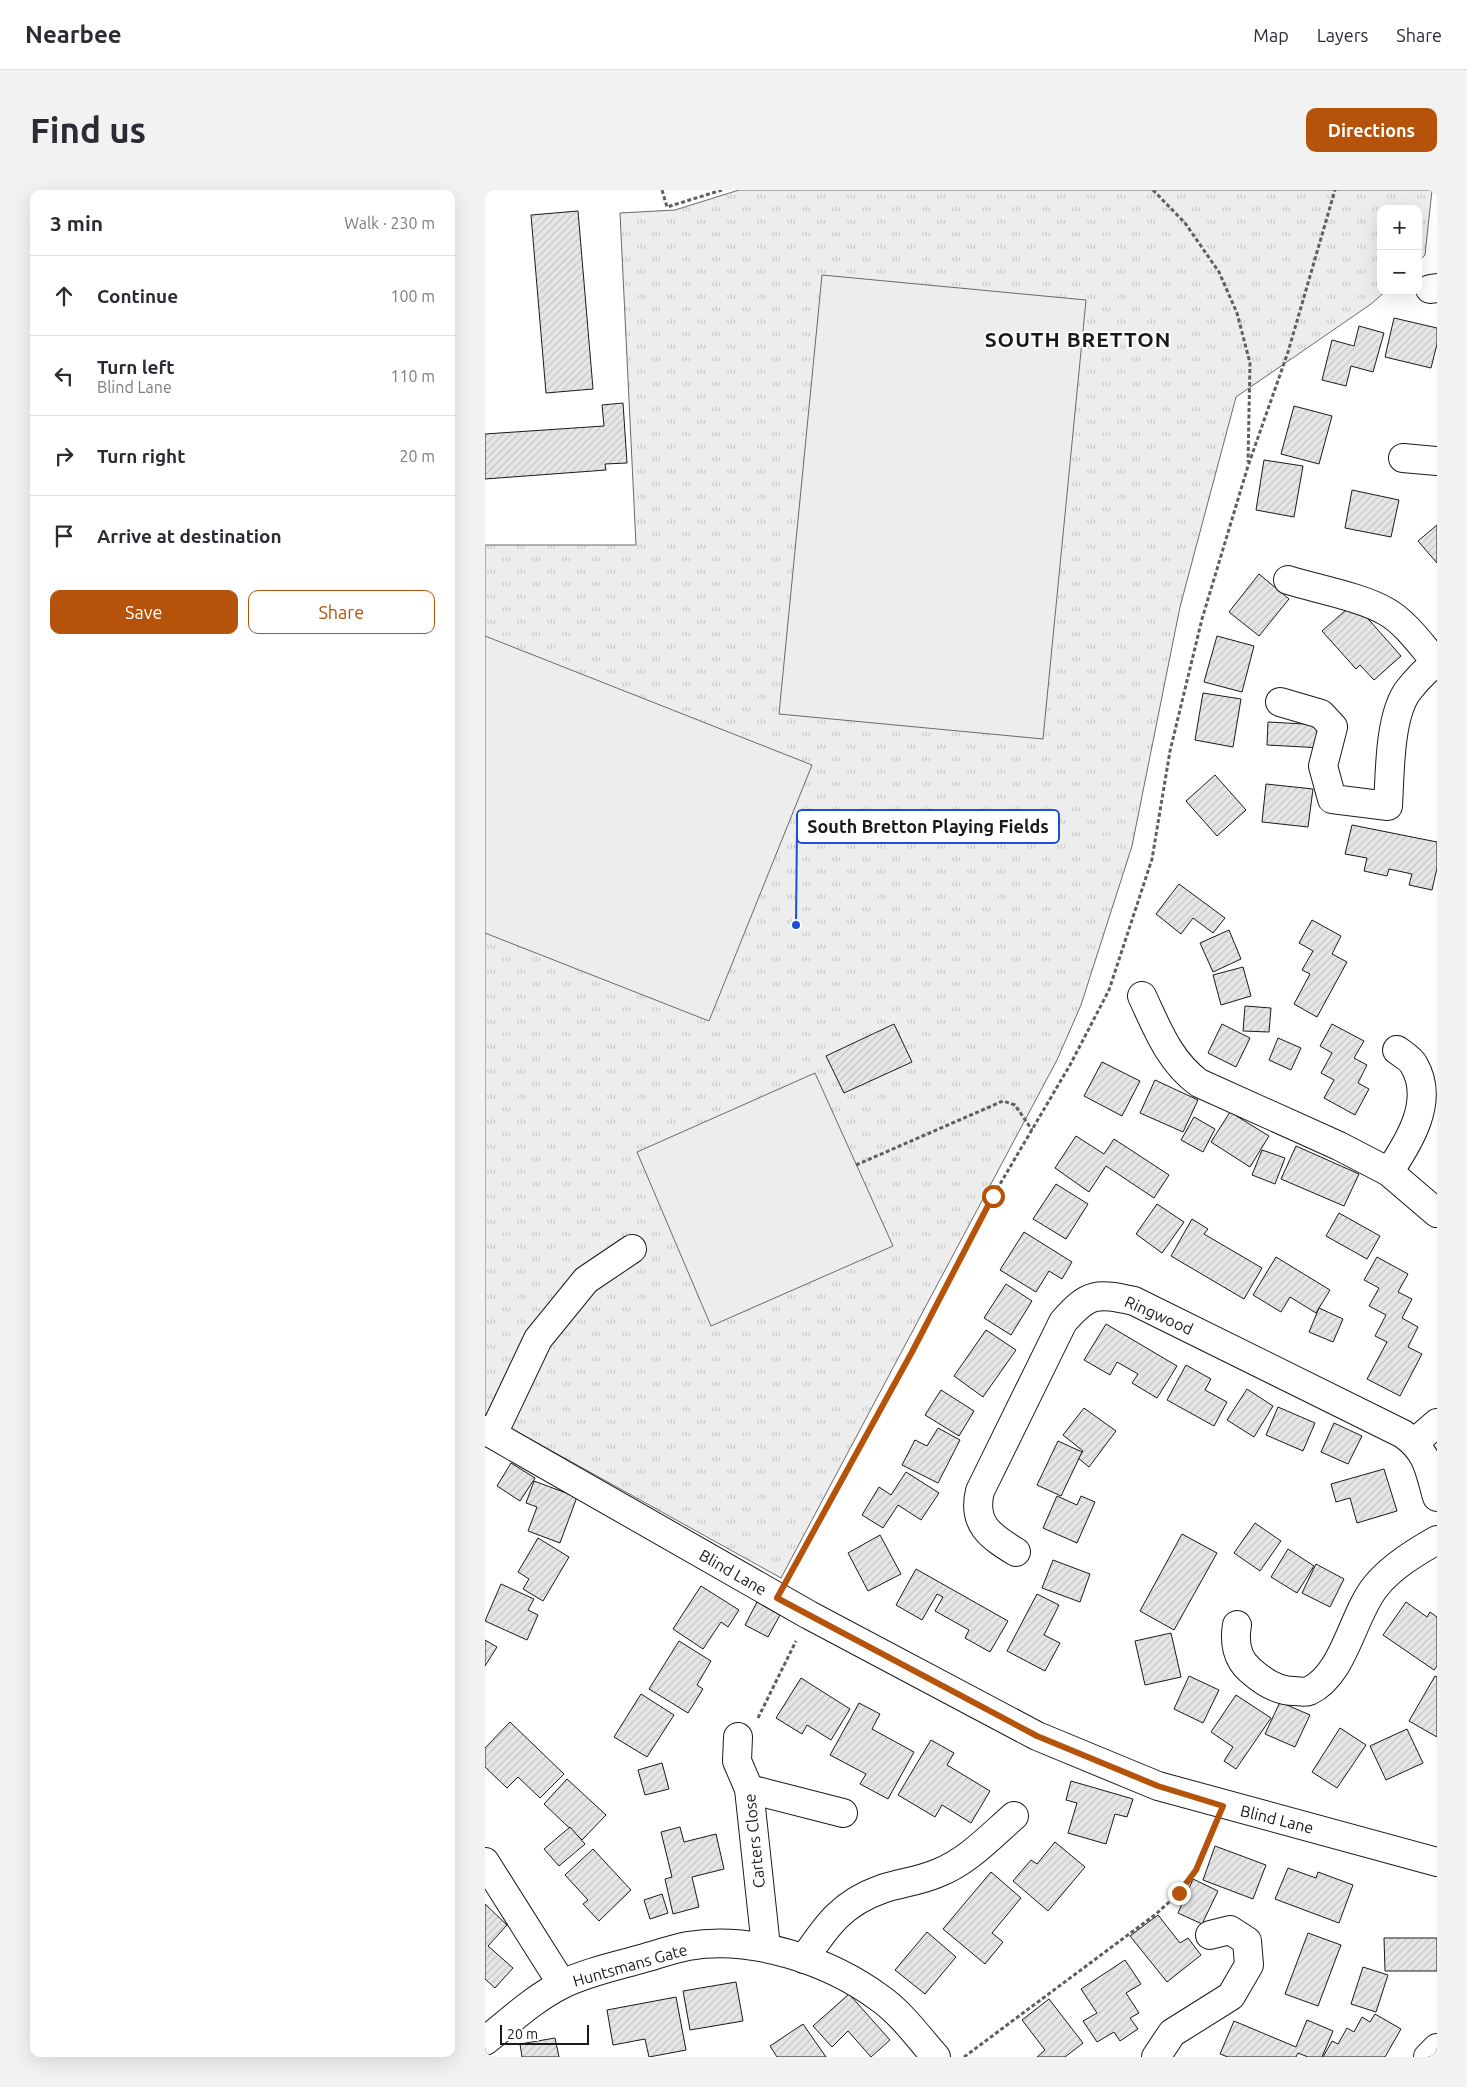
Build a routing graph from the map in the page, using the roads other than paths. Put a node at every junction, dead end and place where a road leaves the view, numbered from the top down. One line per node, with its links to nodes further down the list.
1 (1403, 458): 2 (street)
2 (1437, 461)
3 (1288, 580): 4 (street)
4 (1436, 662): 5 (street)
5 (1280, 702)
6 (1142, 996): 8 (street)
7 (1397, 1050): 8 (street)
8 (1389, 1172): 9 (street)
9 (1437, 1213)
10 (632, 1249): 12 (street)
11 (1437, 1423): 13 (street)
12 (489, 1432): 23 (street, Blind Lane)
13 (1415, 1442): 14 (street); 16 (street, Ringwood)
14 (1437, 1497)
15 (1437, 1540): 17 (street)
16 (1016, 1552)
17 (1237, 1625)
18 (738, 1749): 19 (street, Carters Close)
19 (749, 1789): 20 (street); 25 (street, Carters Close)
20 (843, 1813)
21 (1014, 1816): 26 (street)
22 (485, 1862): 27 (street)
23 (1437, 1862)
24 (1210, 1935): 31 (street)
25 (766, 1947): 26 (street, Huntsmans Gate); 27 (street, Huntsmans Gate)
26 (803, 1958): 30 (street, Huntsmans Gate)
27 (562, 1984): 28 (street, Huntsmans Gate)
28 (485, 2041)
29 (1437, 2048): 32 (street)
30 (936, 2057)
31 (1156, 2057)
32 (1428, 2057)

